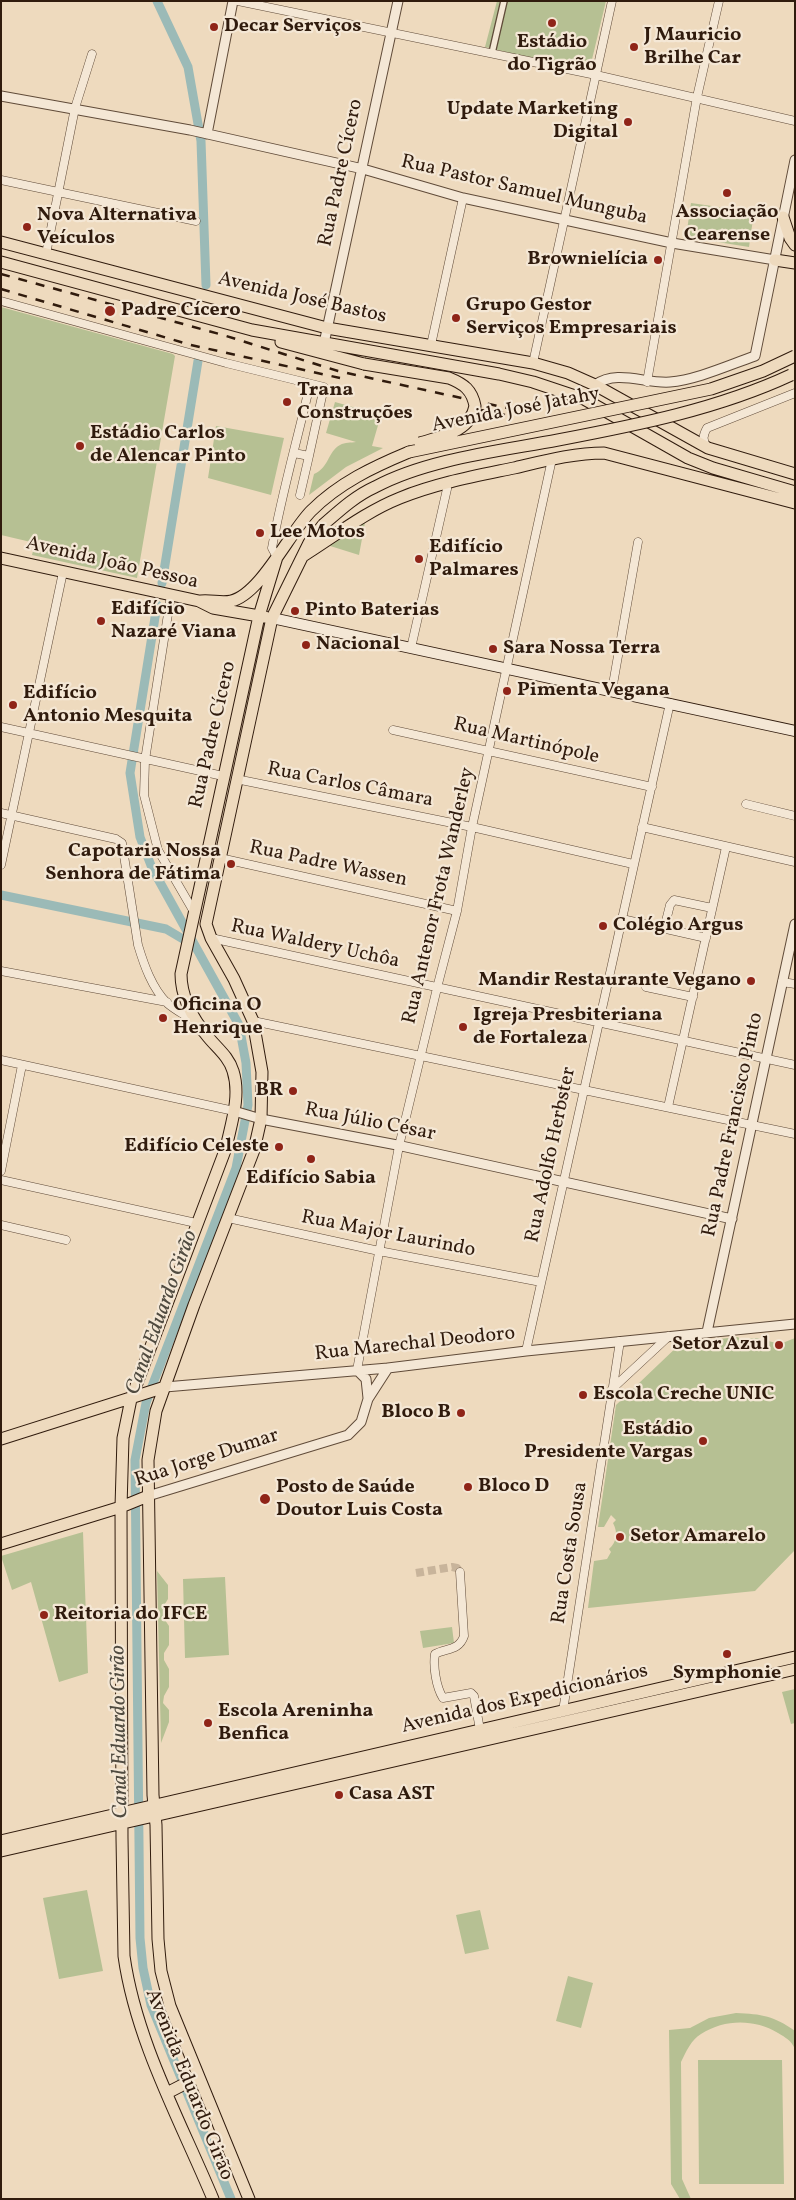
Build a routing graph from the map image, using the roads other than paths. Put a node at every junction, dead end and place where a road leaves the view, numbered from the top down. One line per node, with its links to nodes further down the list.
1 (233, 1): 15 (street)
2 (238, 1): 7 (street)
3 (398, 1): 7 (street, Rua Padre Cícero)
4 (504, 1): 8 (street)
5 (612, 1): 10 (street)
6 (719, 1): 12 (street)
7 (391, 32): 8 (street); 17 (street, Rua Padre Cícero)
8 (492, 53): 10 (street)
9 (92, 54): 13 (street)
10 (596, 75): 12 (street); 23 (street)
11 (1, 96): 13 (street, Rua Pastor Samuel Munguba)
12 (697, 97): 14 (street); 25 (street)
13 (76, 108): 15 (street, Rua Pastor Samuel Munguba); 19 (street)
14 (795, 121)
15 (205, 133): 17 (street, Rua Pastor Samuel Munguba)
16 (795, 160): 21 (street)
17 (363, 169): 20 (street, Rua Pastor Samuel Munguba); 32 (street, Rua Padre Cícero)
18 (1, 180): 19 (street)
19 (58, 192): 22 (street); 27 (street)
20 (463, 198): 23 (street, Rua Pastor Samuel Munguba); 33 (street)
21 (783, 217): 26 (main road); 28 (street)
22 (196, 221)
23 (565, 221): 25 (street, Rua Pastor Samuel Munguba); 36 (street)
24 (1, 242): 27 (main road, Avenida José Bastos)
25 (672, 243): 28 (street, Rua Pastor Samuel Munguba); 38 (street)
26 (795, 245)
27 (46, 254): 32 (main road, Avenida José Bastos)
28 (775, 260): 30 (main road); 38 (street)
29 (1, 262): 34 (main road, Avenida José Bastos)
30 (795, 263)
31 (1, 301): 39 (street)
32 (327, 328): 33 (main road, Avenida José Bastos); 34 (street, Rua Padre Cícero)
33 (431, 345): 36 (main road, Avenida José Bastos)
34 (323, 348): 43 (main road, bridge); 49 (main road, Avenida José Bastos)
35 (795, 356): 43 (main road, Avenida José Jatahy, bridge)
36 (533, 363): 40 (main road, Avenida José Bastos)
37 (795, 374): 53 (main road, Avenida José Jatahy, bridge)
38 (647, 382): 40 (street)
39 (310, 384): 44 (street, Rua Padre Cícero); 45 (street)
40 (595, 384): 42 (main road, Avenida José Bastos)
41 (795, 393): 42 (street)
42 (708, 448): 47 (main road, Avenida José Bastos)
43 (409, 452): 54 (main road, Avenida José Jatahy)
44 (294, 453): 45 (street); 54 (street, Rua Padre Cícero)
45 (309, 456): 50 (street)
46 (552, 459): 51 (main road); 53 (main road); 62 (street, Rua Antenor Frota Wanderley)
47 (795, 474)
48 (447, 489): 61 (street)
49 (795, 492)
50 (300, 495)
51 (795, 503)
52 (638, 542): 63 (street)
53 (303, 556): 60 (main road, Rua Padre Cícero)
54 (277, 557): 58 (main road); 59 (main road, Rua Padre Cícero)
55 (1, 558): 56 (main road, Avenida João Pessoa)
56 (63, 572): 57 (main road, Avenida João Pessoa); 68 (street)
57 (171, 595): 58 (main road, Avenida João Pessoa); 70 (street)
58 (199, 601): 59 (main road, Avenida João Pessoa)
59 (259, 616): 60 (main road, Avenida João Pessoa); 71 (main road, Rua Padre Cícero)
60 (272, 618): 61 (main road); 72 (main road, Rua Padre Cícero)
61 (411, 648): 62 (main road)
62 (507, 667): 63 (main road); 69 (street, Rua Antenor Frota Wanderley)
63 (612, 690): 64 (main road)
64 (670, 703): 67 (main road); 73 (street, Rua Adolfo Herbster)
65 (1, 727): 68 (street)
66 (393, 730): 69 (street, Rua Martinópole)
67 (795, 731)
68 (30, 733): 70 (street); 76 (street)
69 (489, 750): 73 (street, Rua Martinópole); 78 (street, Rua Antenor Frota Wanderley)
70 (142, 760): 71 (street); 87 (street)
71 (223, 776): 87 (main road, Rua Padre Cícero)
72 (236, 779): 78 (street, Rua Carlos Câmara); 81 (main road, Rua Padre Cícero)
73 (652, 787): 79 (street, Rua Adolfo Herbster)
74 (746, 804): 77 (street)
75 (1, 813): 76 (street)
76 (12, 815): 84 (street); 100 (street)
77 (795, 816)
78 (472, 827): 83 (street, Rua Carlos Câmara); 86 (street, Rua Antenor Frota Wanderley)
79 (642, 827): 80 (street); 83 (street, Rua Adolfo Herbster)
80 (726, 847): 82 (street); 85 (street)
81 (220, 858): 86 (street, Rua Padre Wassen); 91 (main road, Rua Padre Cícero)
82 (795, 862)
83 (633, 864): 88 (street, Rua Adolfo Herbster)
84 (1, 866)
85 (712, 908): 90 (street); 92 (street)
86 (457, 911): 98 (street, Rua Antenor Frota Wanderley)
87 (193, 917): 93 (main road, Rua Padre Cícero)
88 (622, 919): 90 (street); 102 (street, Rua Adolfo Herbster)
89 (795, 924): 95 (street, Rua Padre Francisco Pinto)
90 (664, 929): 92 (street)
91 (210, 938): 98 (street, Rua Waldery Uchôa); 101 (main road, Avenida Eduardo Girão)
92 (706, 938): 99 (street)
93 (187, 944): 103 (main road, Avenida Eduardo Girão)
94 (1, 971): 100 (street)
95 (782, 982): 96 (street); 106 (street, Rua Padre Francisco Pinto)
96 (795, 984)
97 (646, 987): 99 (street)
98 (437, 988): 102 (street, Rua Waldery Uchôa); 105 (street, Rua Antenor Frota Wanderley)
99 (693, 997): 104 (street)
100 (167, 1002): 103 (street)
101 (253, 1021): 105 (street); 113 (main road, Avenida Eduardo Girão)
102 (599, 1022): 104 (street, Rua Waldery Uchôa); 110 (street, Rua Adolfo Herbster)
103 (198, 1023): 112 (main road, Avenida Eduardo Girão)
104 (684, 1040): 106 (street, Rua Waldery Uchôa); 111 (street)
105 (420, 1056): 110 (street); 116 (street, Rua Antenor Frota Wanderley)
106 (766, 1058): 109 (street, Rua Waldery Uchôa); 114 (street, Rua Padre Francisco Pinto)
107 (1, 1060): 108 (street, Rua Júlio César)
108 (22, 1065): 112 (street, Rua Júlio César); 117 (street)
109 (795, 1065)
110 (584, 1089): 111 (street); 119 (street, Rua Adolfo Herbster)
111 (668, 1107): 114 (street)
112 (237, 1112): 113 (street, Rua Júlio César); 122 (main road, Avenida Eduardo Girão)
113 (258, 1118): 116 (street, Rua Júlio César); 120 (main road, Avenida Eduardo Girão)
114 (751, 1125): 115 (street); 121 (street, Rua Padre Francisco Pinto)
115 (795, 1134)
116 (399, 1146): 119 (street, Rua Júlio César); 125 (street, Rua Antenor Frota Wanderley)
117 (1, 1171)
118 (1, 1180): 122 (street)
119 (563, 1183): 121 (street, Rua Júlio César); 126 (street, Rua Adolfo Herbster)
120 (228, 1218): 125 (street, Rua Major Laurindo); 135 (main road, Avenida Eduardo Girão)
121 (732, 1219): 128 (street, Rua Padre Francisco Pinto)
122 (196, 1223): 136 (main road, Avenida Eduardo Girão)
123 (1, 1225): 124 (street)
124 (66, 1240)
125 (379, 1251): 126 (street, Rua Major Laurindo); 133 (street, Rua Antenor Frota Wanderley)
126 (541, 1282): 131 (street, Rua Adolfo Herbster)
127 (795, 1324): 128 (street, Rua Marechal Deodoro)
128 (707, 1332): 129 (street, Rua Marechal Deodoro)
129 (670, 1336): 130 (street, Rua Marechal Deodoro); 134 (street)
130 (620, 1341): 131 (street, Rua Marechal Deodoro); 134 (street, Rua Costa Sousa)
131 (526, 1351): 132 (street, Rua Marechal Deodoro)
132 (388, 1368): 133 (street, Rua Marechal Deodoro); 137 (street, Rua Jorge Dumar)
133 (358, 1370): 135 (street, Rua Marechal Deodoro); 137 (street)
134 (612, 1389): 144 (street, Rua Costa Sousa)
135 (154, 1391): 136 (main road); 139 (main road, Avenida Eduardo Girão)
136 (131, 1399): 138 (main road); 139 (main road, Avenida Eduardo Girão)
137 (368, 1399): 139 (street, Rua Jorge Dumar)
138 (1, 1439)
139 (134, 1502): 140 (main road, Rua Jorge Dumar); 148 (main road, Avenida Eduardo Girão); 149 (main road, Avenida Eduardo Girão)
140 (1, 1544)
141 (460, 1572): 145 (street)
142 (795, 1657): 144 (main road, Avenida dos Expedicionários)
143 (795, 1669): 147 (main road, Avenida dos Expedicionários)
144 (564, 1711): 145 (main road, Avenida dos Expedicionários)
145 (480, 1730): 146 (main road, Avenida dos Expedicionários)
146 (358, 1758): 147 (main road); 148 (main road, Avenida dos Expedicionários)
147 (360, 1770): 148 (main road, Avenida dos Expedicionários)
148 (150, 1811): 149 (main road, Avenida dos Expedicionários); 152 (main road, Avenida Eduardo Girão)
149 (128, 1816): 150 (main road, Avenida dos Expedicionários); 151 (main road, Avenida dos Expedicionários); 153 (main road, Avenida Eduardo Girão)
150 (1, 1840)
151 (1, 1851)
152 (195, 2078): 153 (main road); 155 (main road, Avenida Eduardo Girão)
153 (170, 2091): 154 (main road, Avenida Eduardo Girão)
154 (213, 2199)
155 (249, 2199)

